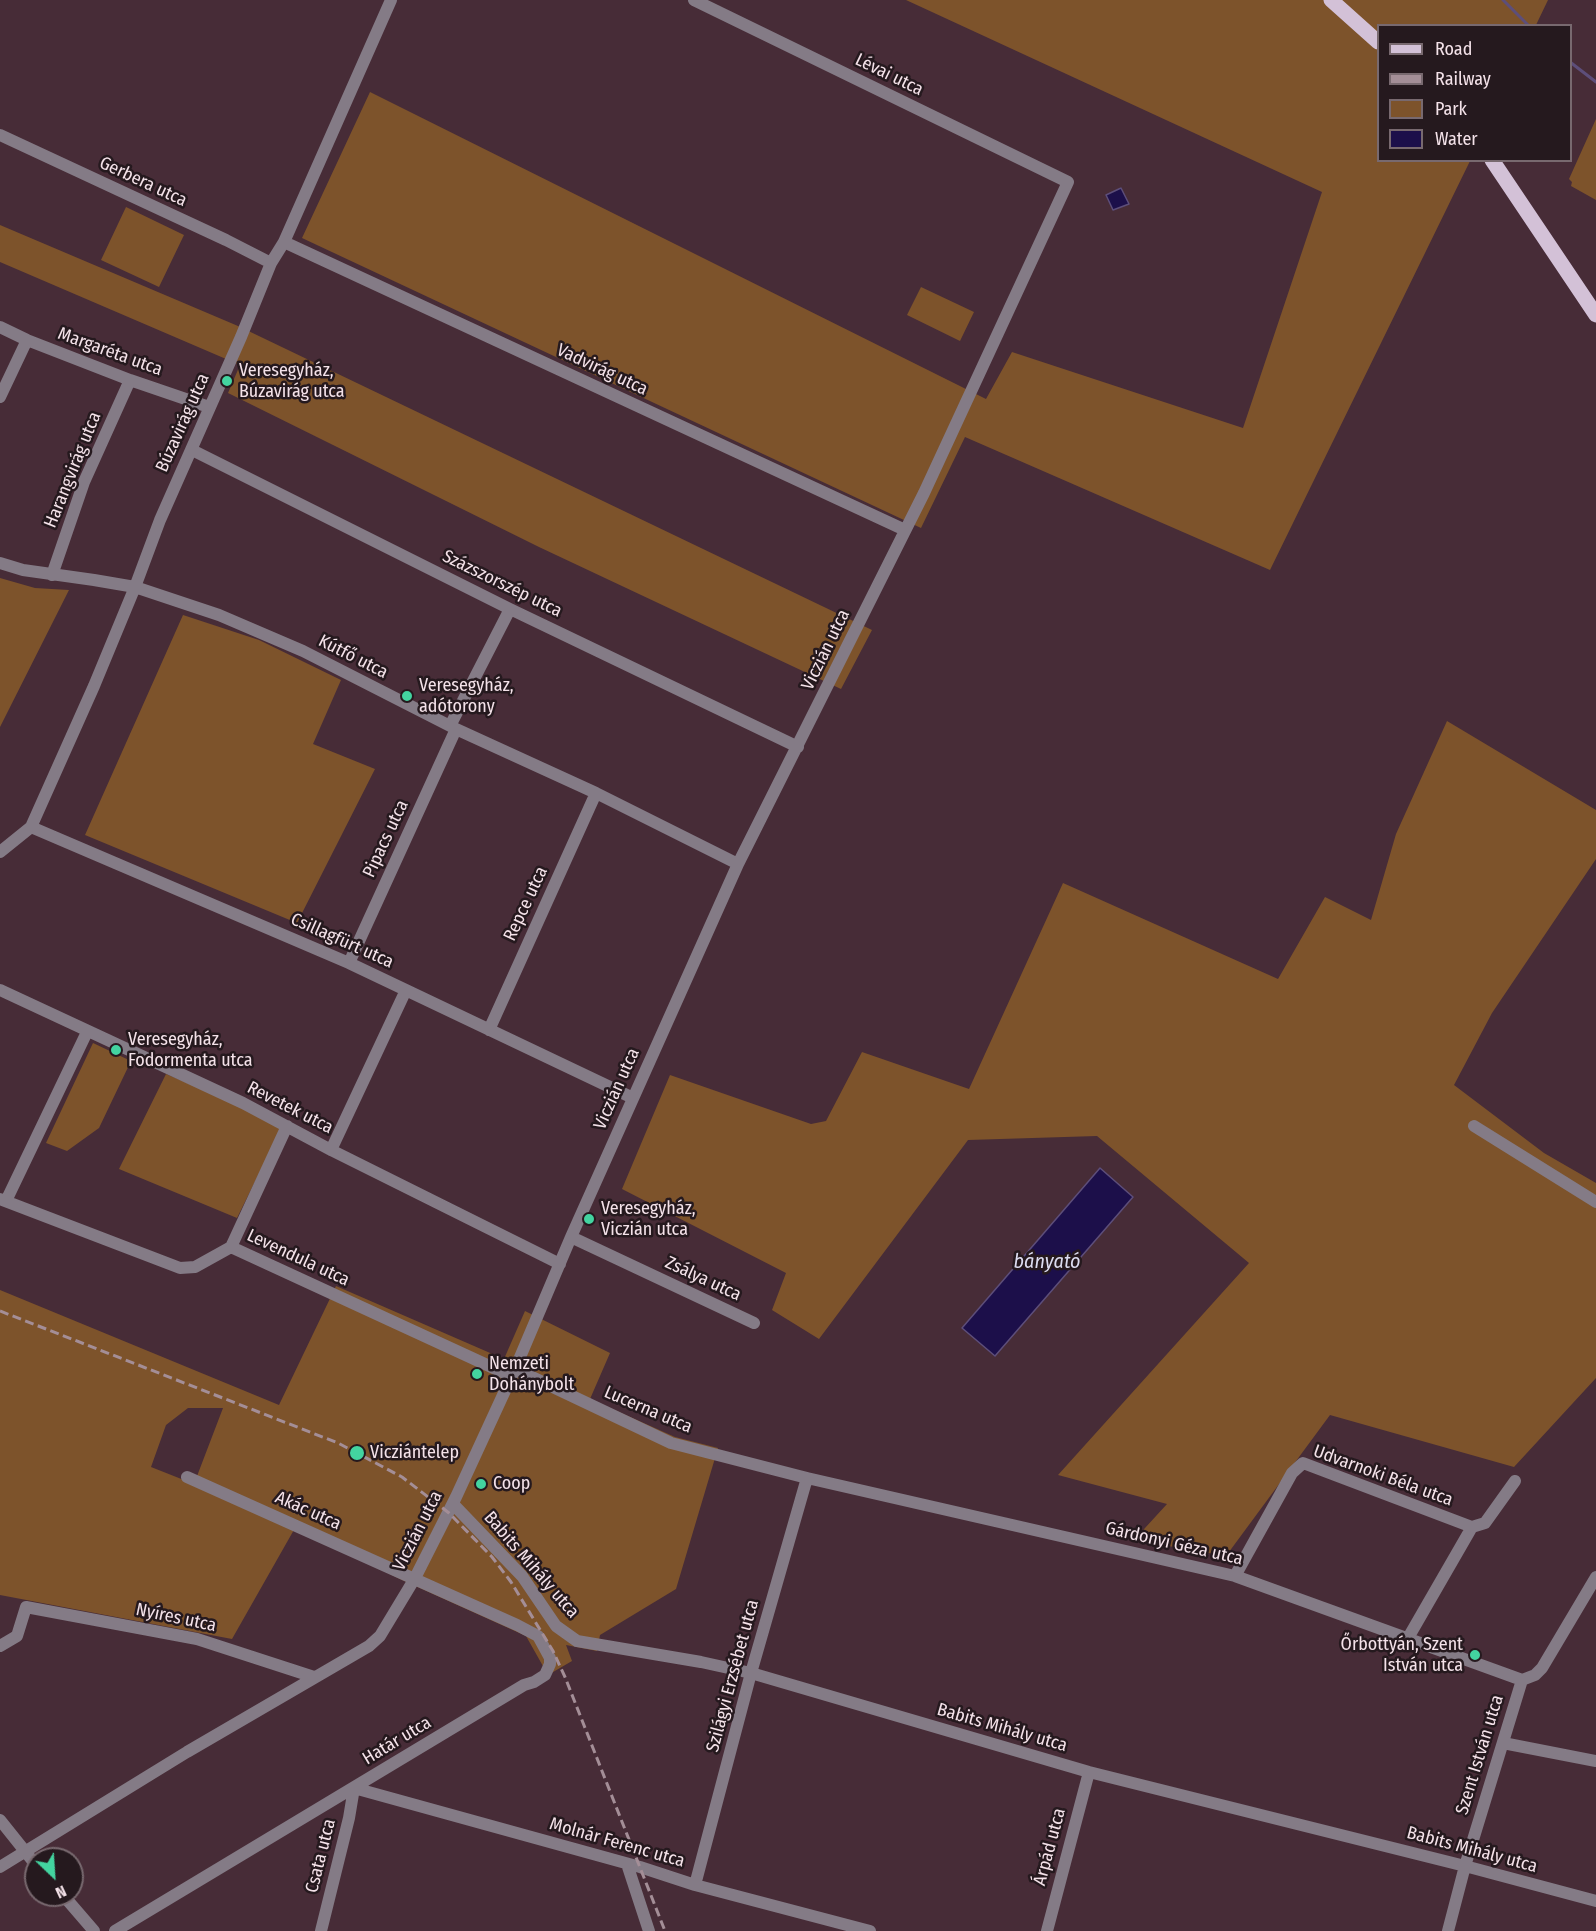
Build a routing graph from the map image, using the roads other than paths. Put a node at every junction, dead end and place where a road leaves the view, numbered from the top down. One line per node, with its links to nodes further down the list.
1 (391, 0): 8 (street, Búzavirág utca)
2 (694, 0): 7 (street, Lévai utca)
3 (1331, 0): 4 (main road)
4 (1377, 41)
5 (0, 135): 9 (street, Gerbera utca)
6 (1493, 162): 10 (main road)
7 (1068, 182): 17 (street, Viczián utca)
8 (284, 242): 9 (street, Búzavirág utca); 17 (street, Vadvirág utca)
9 (271, 263): 15 (street, Búzavirág utca)
10 (1596, 315)
11 (0, 327): 12 (street, Margaréta utca)
12 (27, 340): 13 (street, Margaréta utca); 14 (street)
13 (130, 380): 15 (street, Margaréta utca); 19 (street, Harangvirág utca)
14 (0, 397)
15 (209, 407): 16 (street, Búzavirág utca)
16 (192, 450): 20 (street, Búzavirág utca); 21 (street, Százszorszép utca)
17 (905, 530): 23 (street, Viczián utca)
18 (0, 563): 19 (street, Kútfő utca)
19 (52, 575): 20 (street, Kútfő utca)
20 (135, 587): 22 (street, Kútfő utca); 25 (street, Búzavirág utca)
21 (510, 609): 22 (street, Pipacs utca); 23 (street, Százszorszép utca)
22 (453, 728): 24 (street, Kútfő utca); 28 (street, Pipacs utca)
23 (798, 747): 27 (street, Viczián utca)
24 (596, 793): 27 (street, Kútfő utca); 31 (street, Repce utca)
25 (31, 827): 26 (street, Búzavirág utca); 28 (street, Csillagfürt utca)
26 (0, 852)
27 (738, 864): 33 (street, Viczián utca)
28 (349, 963): 30 (street, Csillagfürt utca)
29 (0, 990): 32 (street, Revetek utca)
30 (406, 990): 31 (street, Csillagfürt utca); 36 (street)
31 (489, 1030): 33 (street, Csillagfürt utca)
32 (87, 1032): 34 (street, Revetek utca); 37 (street)
33 (633, 1098): 39 (street, Viczián utca)
34 (287, 1126): 36 (street, Revetek utca); 40 (street)
35 (1474, 1126): 38 (street)
36 (332, 1150): 41 (street, Revetek utca)
37 (3, 1200): 40 (street, Levendula utca)
38 (1596, 1202)
39 (571, 1237): 41 (street, Viczián utca); 42 (street, Zsálya utca)
40 (231, 1246): 43 (street, Levendula utca)
41 (560, 1264): 43 (street, Viczián utca)
42 (754, 1323)
43 (513, 1373): 45 (street, Lucerna utca); 47 (street, Viczián utca)
44 (187, 1477): 51 (street, Akác utca)
45 (807, 1478): 49 (street, Gárdonyi Géza utca); 54 (street, Szilágyi Erzsébet utca)
46 (1515, 1481): 48 (street)
47 (453, 1504): 51 (street, Viczián utca); 54 (street, Babits Mihály utca)
48 (1472, 1527): 49 (street, Udvarnoki Béla utca); 52 (street)
49 (1235, 1576): 52 (street, Gárdonyi Géza utca)
50 (1596, 1577): 56 (street, Szent István utca)
51 (415, 1578): 55 (street, Viczián utca); 60 (street, Határ utca)
52 (1408, 1638): 56 (street, Gárdonyi Géza utca)
53 (0, 1646): 55 (street, Nyíres utca)
54 (752, 1673): 59 (street, Babits Mihály utca); 68 (street, Szilágyi Erzsébet utca)
55 (314, 1677): 62 (street, Viczián utca)
56 (1522, 1680): 57 (street, Szent István utca)
57 (1503, 1743): 58 (street); 66 (street, Szent István utca)
58 (1596, 1761)
59 (1089, 1772): 66 (street, Babits Mihály utca); 76 (street, Árpád utca)
60 (354, 1788): 65 (street, Molnár Ferenc utca); 72 (street, Határ utca); 73 (street, Csata utca)
61 (0, 1820): 63 (street)
62 (33, 1847)
63 (24, 1851)
64 (24, 1853): 67 (street)
65 (627, 1864): 68 (street, Molnár Ferenc utca); 74 (street)
66 (1465, 1866): 69 (street, Babits Mihály utca); 77 (street, Szent István utca)
67 (0, 1867)
68 (695, 1884): 75 (street, Molnár Ferenc utca)
69 (1596, 1901)
70 (73, 1907): 71 (street)
71 (94, 1931)
72 (115, 1931)
73 (321, 1931)
74 (649, 1931)
75 (870, 1931)
76 (1047, 1931)
77 (1448, 1931)

